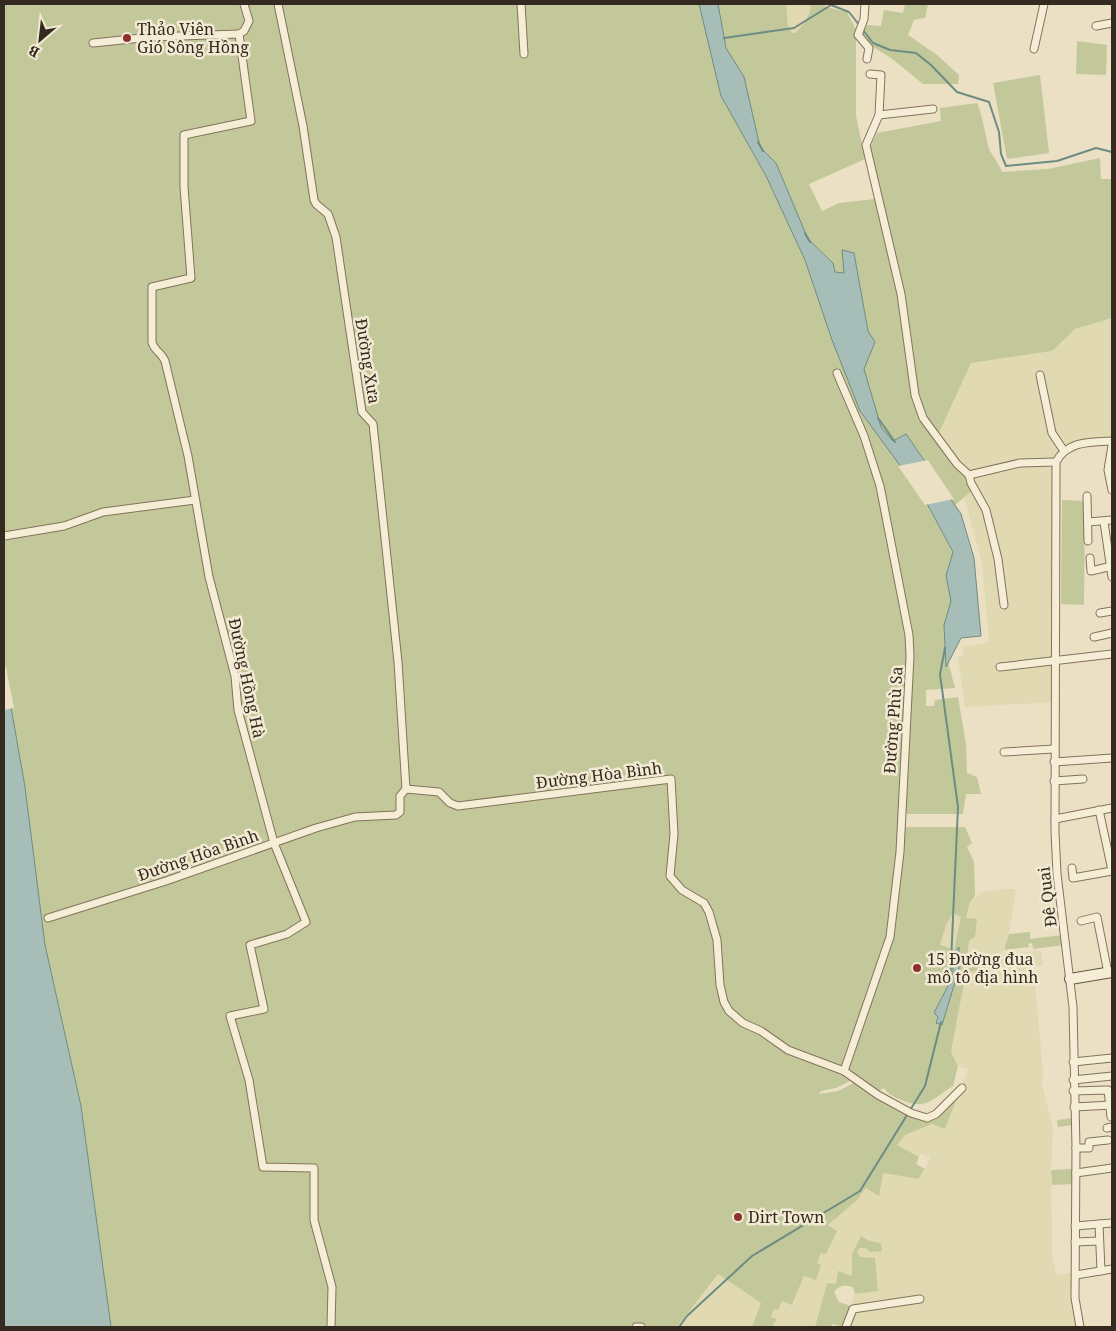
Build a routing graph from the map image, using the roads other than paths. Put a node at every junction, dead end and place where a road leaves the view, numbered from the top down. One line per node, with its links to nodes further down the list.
1 (244, 4): 8 (street)
2 (278, 4): 48 (street, Đường Xưa)
3 (521, 4): 11 (street)
4 (864, 4): 12 (street)
5 (1044, 4): 10 (street)
6 (1112, 23): 7 (street)
7 (1096, 26)
8 (238, 34): 9 (street); 25 (street, Đường Hồng Hà)
9 (93, 43)
10 (1034, 49)
11 (524, 54)
12 (867, 59)
13 (870, 74): 15 (street)
14 (933, 109): 15 (street)
15 (878, 115): 22 (street)
16 (837, 373): 61 (street, Đường Phù Sa)
17 (1040, 375): 20 (street)
18 (1112, 441): 20 (street)
19 (1112, 446): 23 (street)
20 (1064, 451): 21 (street)
21 (1056, 462): 22 (street); 40 (street, Đê Quai)
22 (969, 475): 34 (street)
23 (1112, 490)
24 (1087, 496): 27 (street)
25 (195, 500): 29 (street); 52 (street, Đường Hồng Hà)
26 (1112, 520): 28 (street)
27 (1088, 522): 28 (street); 30 (street)
28 (1104, 522): 32 (street)
29 (4, 536)
30 (1088, 541)
31 (1090, 558): 32 (street)
32 (1111, 566): 33 (street)
33 (1112, 577)
34 (1004, 605)
35 (1112, 611): 36 (street)
36 (1100, 613)
37 (1112, 633): 38 (street)
38 (1094, 637)
39 (1109, 655): 40 (street)
40 (1054, 662): 41 (street); 42 (street, Đê Quai)
41 (1000, 667)
42 (1054, 750): 43 (street); 45 (street, Đê Quai)
43 (1004, 752)
44 (1112, 758): 45 (street)
45 (1054, 762): 47 (street, Đê Quai)
46 (1083, 779): 47 (street)
47 (1054, 781): 51 (street, Đê Quai)
48 (406, 789): 52 (street, Đường Hòa Bình); 61 (street, Đường Hòa Bình)
49 (1112, 808): 50 (street)
50 (1099, 810): 51 (street); 54 (street)
51 (1055, 819): 58 (street, Đê Quai)
52 (274, 843): 55 (street, Đường Hòa Bình); 82 (street, Đường Hồng Hà)
53 (1072, 868): 54 (street)
54 (1112, 870)
55 (48, 918)
56 (1081, 920): 57 (street)
57 (1110, 972): 58 (street)
58 (1070, 979): 60 (street, Đê Quai)
59 (1112, 1058): 60 (street)
60 (1073, 1062): 63 (street, Đê Quai)
61 (844, 1071): 64 (street, Đường Hòa Bình)
62 (1112, 1076): 63 (street)
63 (1073, 1080): 65 (street, Đê Quai)
64 (962, 1088)
65 (1074, 1091): 66 (street); 67 (street, Đê Quai)
66 (1111, 1105): 67 (street); 68 (street)
67 (1074, 1106): 70 (street, Đê Quai)
68 (1111, 1117)
69 (1108, 1140): 70 (street)
70 (1076, 1148): 72 (street, Đê Quai)
71 (1112, 1168): 72 (street)
72 (1076, 1173): 75 (street, Đê Quai)
73 (1112, 1223): 74 (street)
74 (1099, 1224): 75 (street); 76 (street)
75 (1075, 1226): 77 (street, Đê Quai)
76 (1099, 1241): 77 (street); 79 (street)
77 (1075, 1242): 80 (street, Đê Quai)
78 (1112, 1269): 79 (street)
79 (1100, 1271): 80 (street)
80 (1076, 1275): 86 (street, Đê Quai)
81 (920, 1299): 85 (street)
82 (331, 1327)
83 (636, 1327): 84 (street)
84 (641, 1327)
85 (846, 1327)
86 (1080, 1327)

